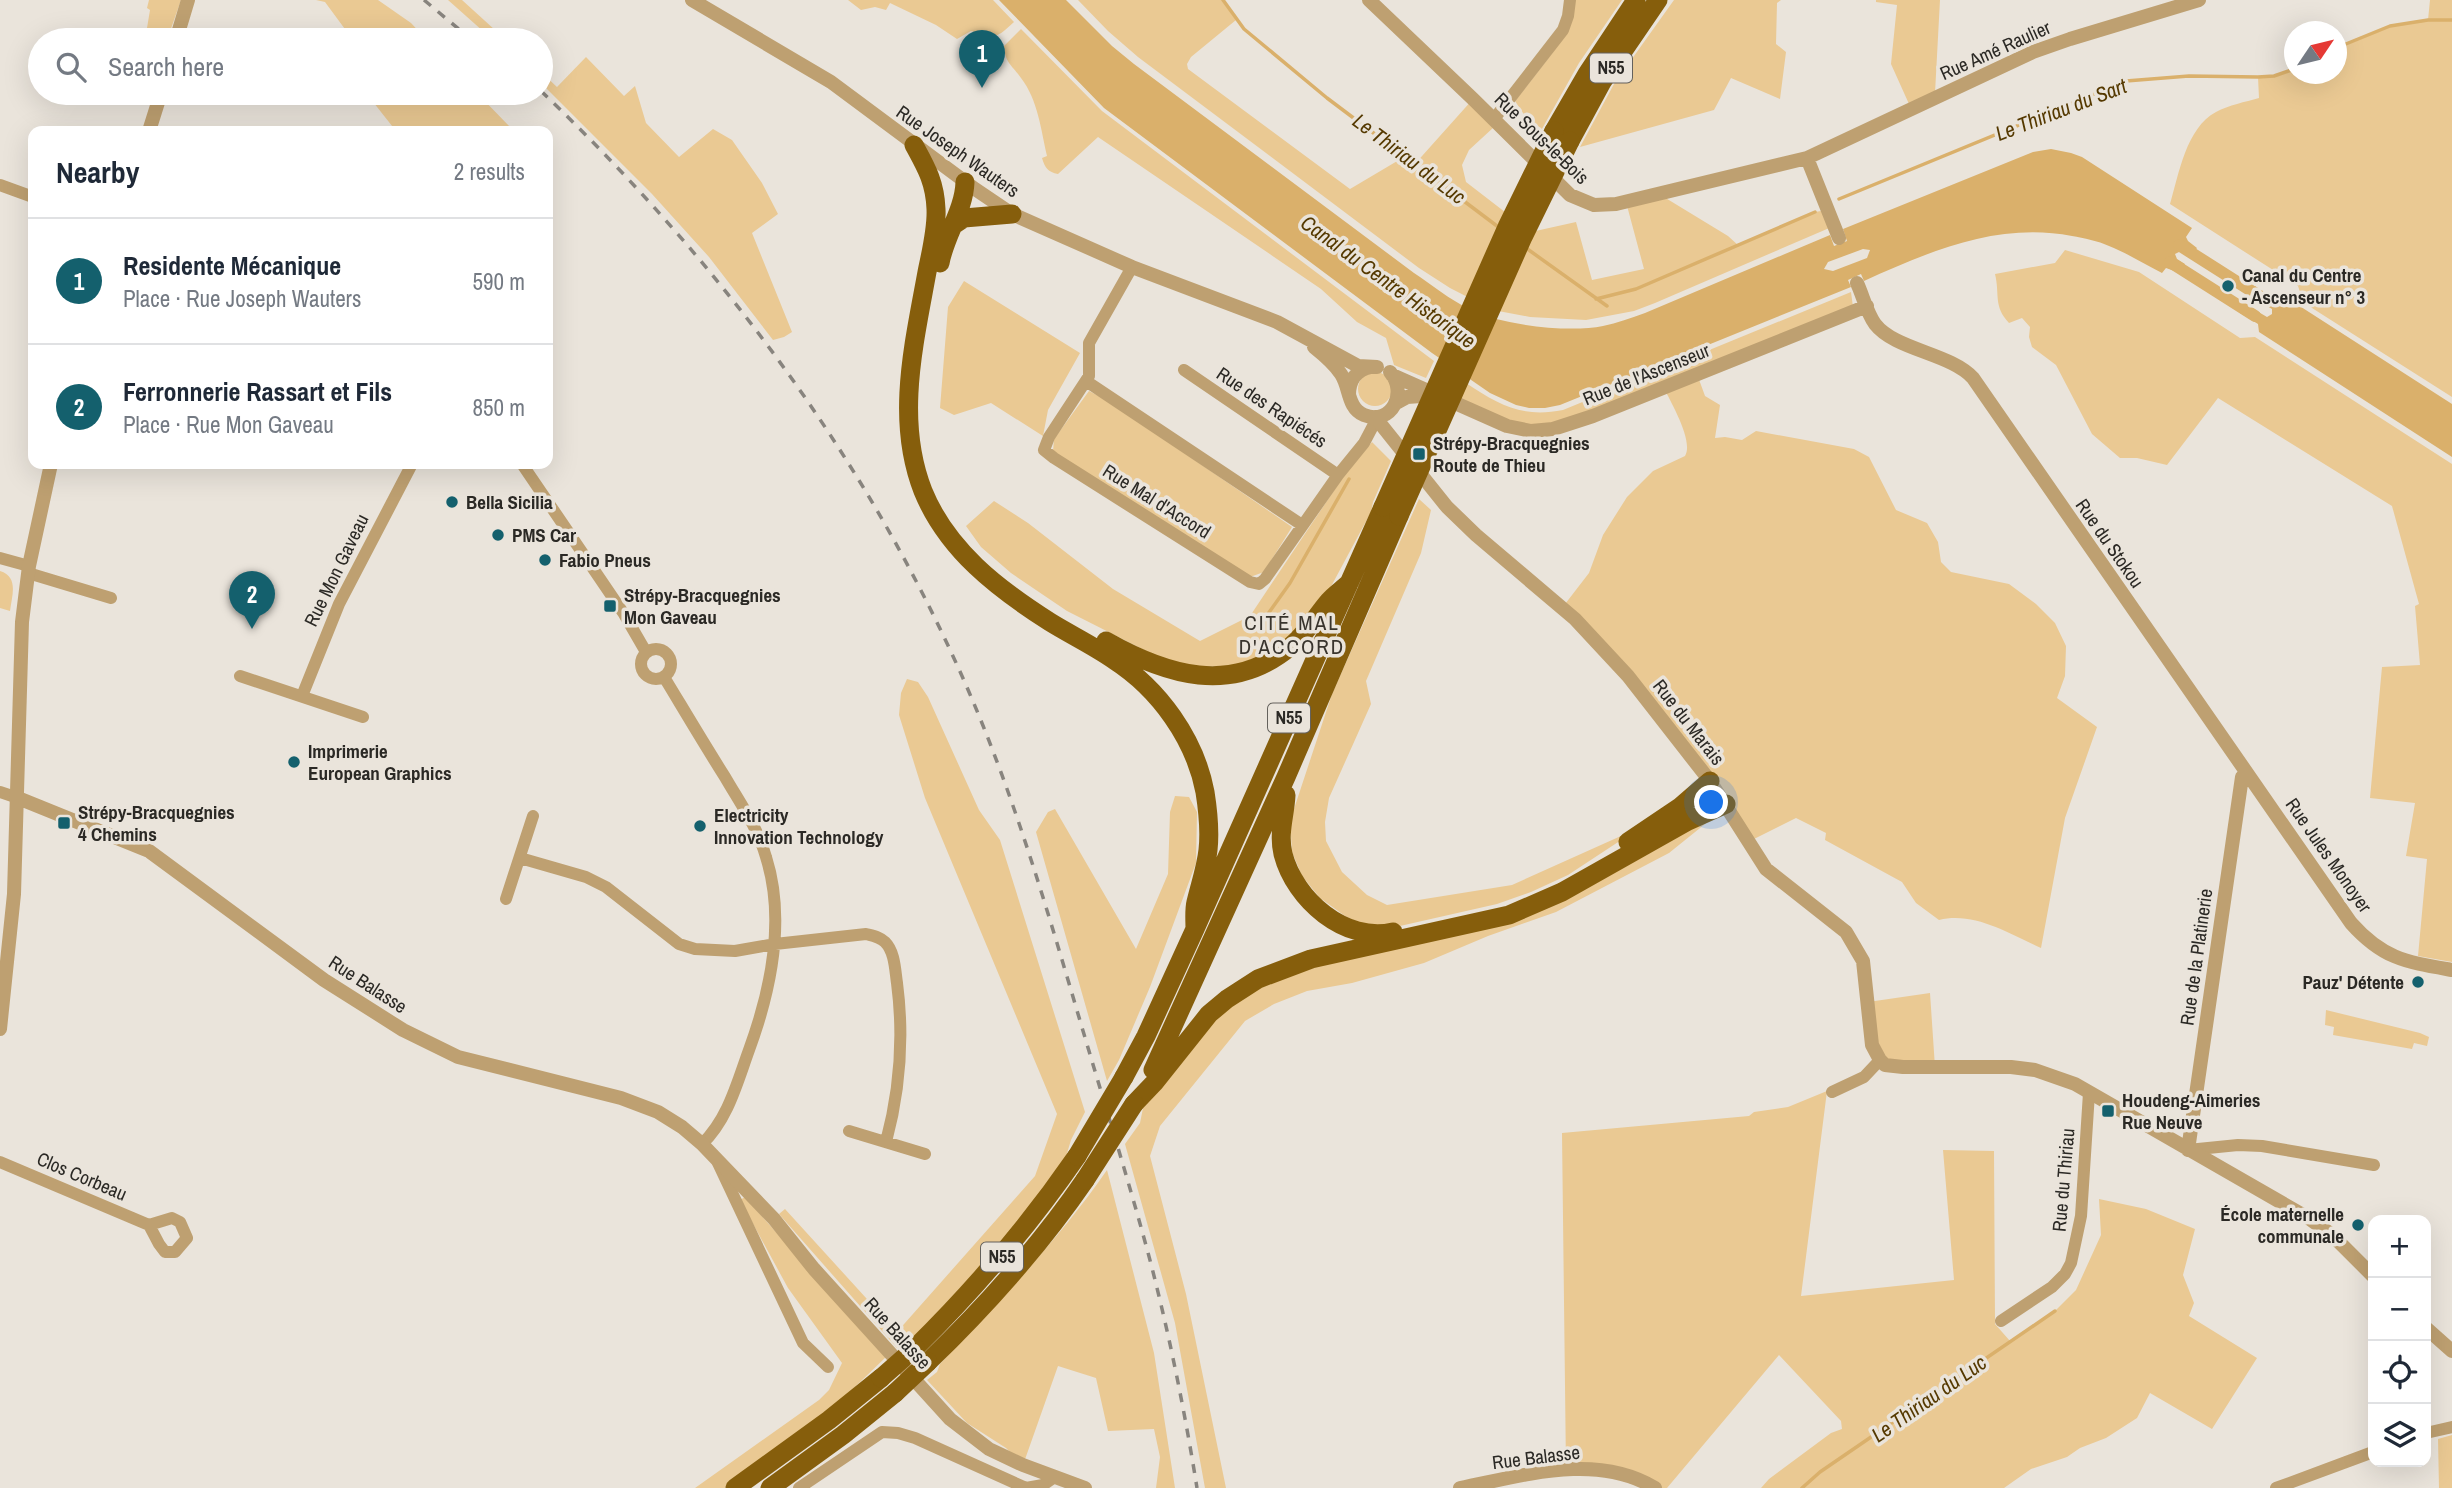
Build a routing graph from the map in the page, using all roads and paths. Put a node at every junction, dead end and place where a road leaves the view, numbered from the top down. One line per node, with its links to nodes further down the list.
1 (188, 0): 8 (street)
2 (692, 0): 14 (street, Rue Joseph Wauters)
3 (1368, 0): 10 (street, Rue Sous-le-Bois)
4 (1570, 0): 10 (street)
5 (1636, 0): 12 (highway, N55)
6 (1658, 0): 12 (highway, N55)
7 (2199, 0): 13 (street, Rue Amé Raulier)
8 (180, 28)
9 (157, 105): 11 (street)
10 (1494, 119): 15 (street, Rue Sous-le-Bois)
11 (151, 126)
12 (1562, 136): 41 (highway, N55, bridge)
13 (1851, 137): 15 (street, Rue Sous-le-Bois)
14 (914, 145): 16 (street, Rue Joseph Wauters); 19 (highway)
15 (1807, 158): 22 (street)
16 (965, 182): 19 (highway); 20 (street, Rue Joseph Wauters); 21 (highway)
17 (0, 185): 18 (street)
18 (28, 195)
19 (937, 211): 62 (highway)
20 (1012, 214): 21 (highway); 23 (street, Rue Joseph Wauters)
21 (952, 226): 45 (highway)
22 (1837, 232)
23 (1132, 267): 26 (street, Rue Joseph Wauters); 30 (street, Rue Mal d'Accord)
24 (1857, 283): 25 (street)
25 (1867, 306): 32 (street, Rue de l'Ascenseur); 52 (street, Rue du Stokou)
26 (1297, 332): 27 (street, Rue Joseph Wauters); 31 (street, Rue Joseph Wauters)
27 (1377, 367): 29 (street); 31 (street)
28 (1184, 370): 40 (street, Rue des Rapiécés)
29 (1392, 374): 32 (street, Rue de l'Ascenseur); 33 (street)
30 (1086, 381): 42 (street); 42 (street, Rue Mal d'Accord)
31 (1349, 395): 34 (street)
32 (1437, 395): 33 (street)
33 (1393, 407): 34 (street); 36 (street, Rue du Marais)
34 (1372, 416): 35 (street); 36 (street, Rue du Marais)
35 (1364, 443): 36 (street); 40 (street, Rue Mal d'Accord)
36 (1397, 445): 54 (street, Rue du Marais)
37 (50, 469): 44 (street)
38 (409, 469): 50 (street, Rue Mon Gaveau)
39 (525, 469): 47 (street)
40 (1338, 475): 42 (street, Rue Mal d'Accord)
41 (1391, 512): 45 (highway, N55); 53 (highway, N55)
42 (1302, 525)
43 (0, 558): 44 (street)
44 (29, 570): 46 (street); 57 (street)
45 (1349, 583): 62 (highway, N55)
46 (111, 598)
47 (646, 652): 49 (street); 49 (street)
48 (240, 676): 50 (street)
49 (664, 677): 63 (street)
50 (302, 696): 51 (street)
51 (363, 717)
52 (2247, 773): 55 (street, Rue du Stokou); 73 (street, Rue de la Platinerie)
53 (1286, 776): 54 (highway); 69 (highway, N55)
54 (1710, 781): 58 (street, Rue du Marais)
55 (2257, 785): 64 (street, Rue Jules Monoyer)
56 (0, 792): 57 (street)
57 (18, 798): 65 (street); 72 (street, Rue Balasse)
58 (1726, 804): 66 (street, Rue du Marais); 69 (highway)
59 (533, 816): 60 (street)
60 (520, 858): 61 (street); 63 (street)
61 (506, 899)
62 (1195, 929): 83 (highway, N55, bridge)
63 (775, 943): 71 (street); 72 (street)
64 (2452, 970)
65 (0, 1029)
66 (1880, 1060): 67 (street); 68 (street)
67 (1832, 1092)
68 (2089, 1093): 73 (street); 80 (street, Rue du Thiriau)
69 (1133, 1104): 83 (highway, N55, bridge)
70 (849, 1131): 71 (street)
71 (886, 1142): 74 (street)
72 (702, 1144): 75 (street, Rue Balasse)
73 (2188, 1150): 77 (street); 79 (street)
74 (925, 1154)
75 (716, 1159): 84 (street, Rue Balasse); 88 (street, Rue Balasse)
76 (0, 1162): 78 (street, Clos Corbeau)
77 (2374, 1165)
78 (149, 1225)
79 (2368, 1271)
80 (2001, 1321)
81 (2431, 1332): 82 (street)
82 (2452, 1351)
83 (921, 1355): 89 (highway, N55, bridge); 90 (highway, N55, bridge)
84 (828, 1367)
85 (2452, 1427): 86 (street)
86 (2431, 1432)
87 (2368, 1454): 95 (street)
88 (1053, 1478): 91 (street); 92 (street, Rue Balasse)
89 (735, 1488)
90 (770, 1488)
91 (799, 1488)
92 (1085, 1488)
93 (1460, 1488): 94 (street, Rue Balasse)
94 (1655, 1488)
95 (2276, 1488)

